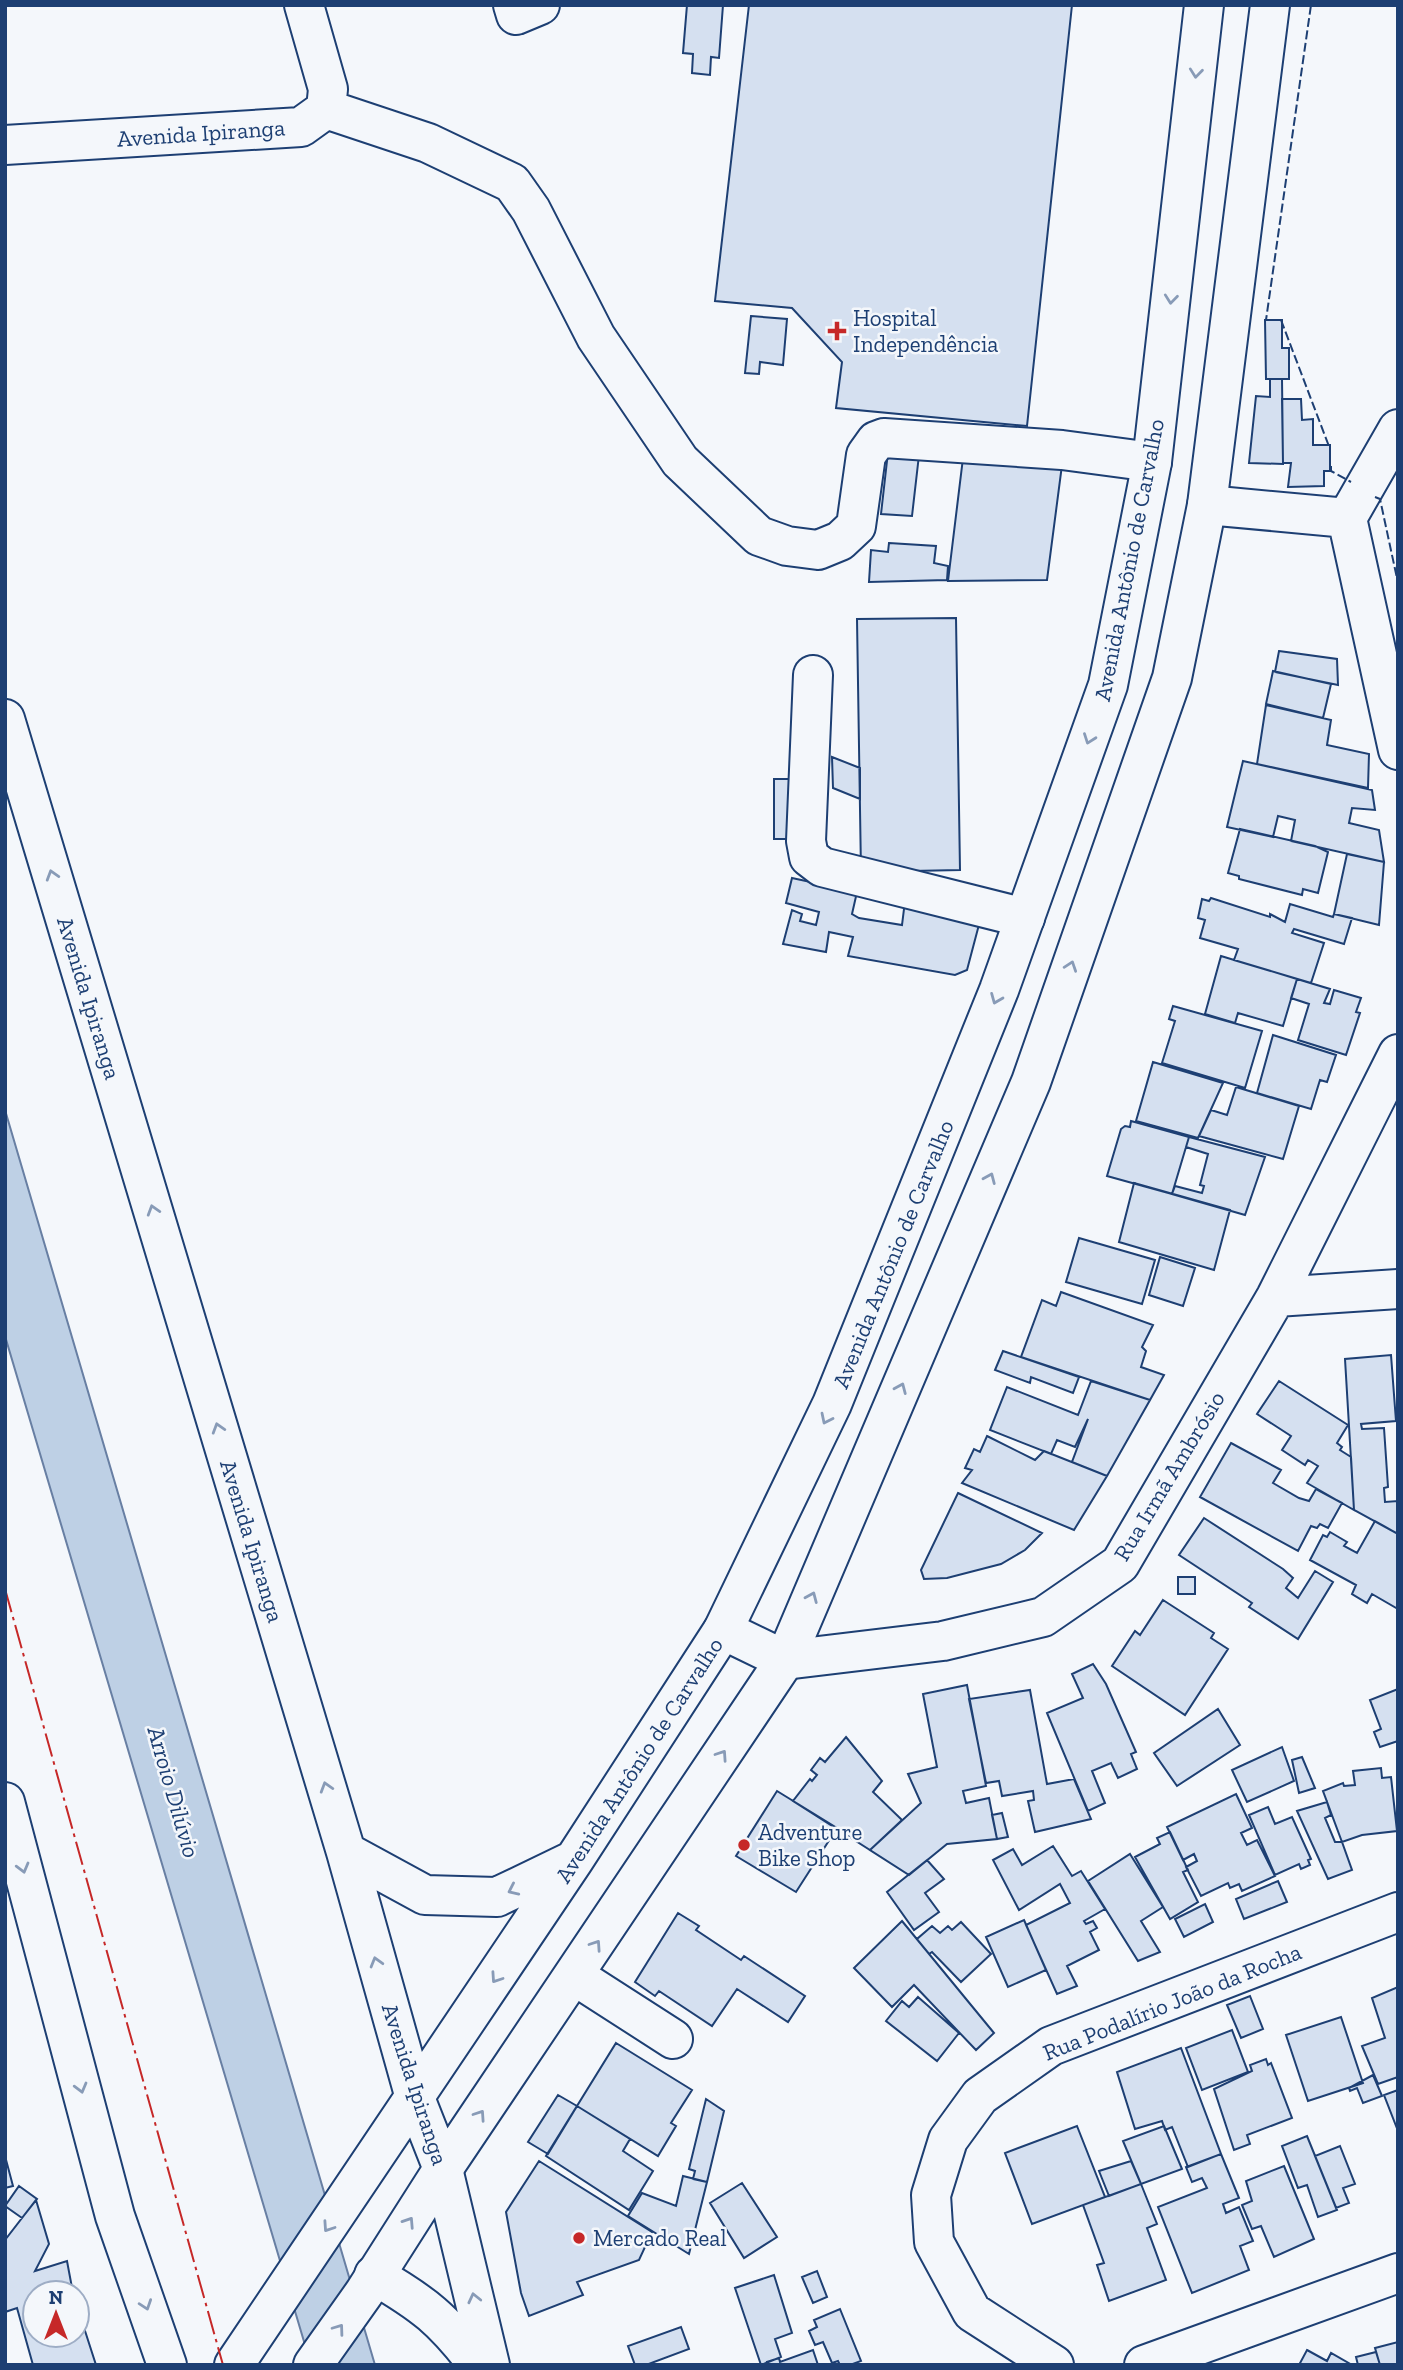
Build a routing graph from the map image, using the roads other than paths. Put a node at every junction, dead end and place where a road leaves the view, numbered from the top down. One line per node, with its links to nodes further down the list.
1 (303, 5): 6 (main road)
2 (513, 5): 3 (main road)
3 (540, 5)
4 (1204, 5): 9 (main road, Avenida Antônio de Carvalho, one-way to 9)
5 (1269, 5): 10 (main road)
6 (326, 109): 7 (main road, Avenida Ipiranga); 9 (main road)
7 (5, 145)
8 (1398, 429): 11 (main road)
9 (1152, 462): 15 (main road, Avenida Antônio de Carvalho, one-way to 15)
10 (1207, 505): 11 (main road); 20 (main road, one-way to 10)
11 (1348, 518): 14 (main road)
12 (813, 675): 15 (main road)
13 (5, 719): 22 (main road, Avenida Ipiranga, one-way to 13)
14 (1398, 750)
15 (1025, 918): 19 (main road, Avenida Antônio de Carvalho, one-way to 19)
16 (1398, 1054): 18 (main road, Rua Irmã Ambrósio)
17 (1398, 1289): 18 (main road)
18 (1276, 1297): 20 (main road, Rua Irmã Ambrósio)
19 (723, 1630): 20 (main road); 23 (main road, Avenida Antônio de Carvalho)
20 (785, 1660): 25 (main road, one-way to 20)
21 (5, 1802): 31 (main road, one-way to 31)
22 (346, 1852): 23 (main road, one-way to 22); 27 (main road, Avenida Ipiranga, one-way to 22)
23 (574, 1860): 27 (main road, Avenida Antônio de Carvalho, one-way to 27)
24 (1398, 1912): 36 (main road, Rua Podalírio João da Rocha)
25 (575, 1976): 26 (main road); 28 (main road, one-way to 25)
26 (673, 2039)
27 (415, 2098): 28 (main road, Avenida Ipiranga); 32 (main road, Avenida Antônio de Carvalho, one-way to 32)
28 (443, 2169): 30 (main road, one-way to 28); 35 (main road, Avenida Ipiranga, one-way to 28)
29 (1398, 2273): 37 (main road)
30 (369, 2284): 33 (main road, one-way to 30); 34 (main road)
31 (167, 2365)
32 (234, 2365)
33 (313, 2365)
34 (478, 2365)
35 (490, 2365)
36 (1054, 2365)
37 (1144, 2365)

